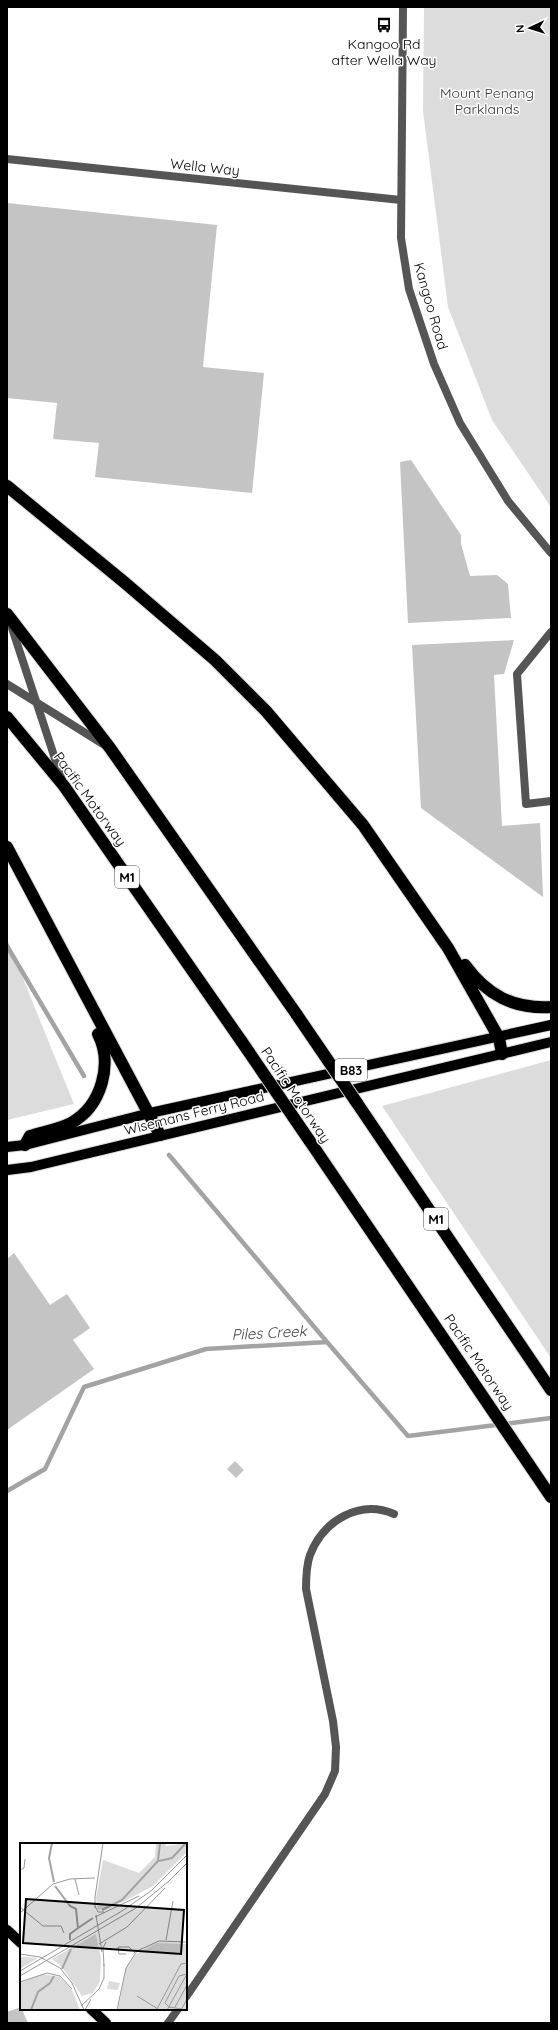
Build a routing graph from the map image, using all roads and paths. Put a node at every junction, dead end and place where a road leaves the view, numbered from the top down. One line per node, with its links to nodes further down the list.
1 (403, 7): 3 (street, Kangoo Road)
2 (7, 159): 3 (street, Wella Way)
3 (401, 200): 5 (street, Kangoo Road)
4 (7, 486): 15 (highway)
5 (551, 553)
6 (7, 614): 9 (street); 11 (highway, M1)
7 (551, 632): 13 (street)
8 (7, 684): 9 (street)
9 (36, 702): 11 (street); 12 (street)
10 (7, 717): 12 (highway, Pacific Motorway / M1)
11 (110, 748): 27 (highway, M1, bridge)
12 (64, 786): 28 (highway, Pacific Motorway / M1, bridge)
13 (551, 801)
14 (7, 847): 16 (highway)
15 (448, 948): 17 (highway); 19 (highway)
16 (83, 990): 22 (highway); 24 (highway)
17 (551, 1007)
18 (551, 1025): 19 (main road, Wisemans Ferry Road / B83)
19 (499, 1038): 21 (highway); 22 (main road, Wisemans Ferry Road / B83)
20 (551, 1042): 21 (main road, Wisemans Ferry Road / B83)
21 (502, 1054): 23 (main road, Wisemans Ferry Road / B83)
22 (150, 1113): 23 (highway); 24 (main road, Wisemans Ferry Road / B83)
23 (160, 1135): 26 (main road, Wisemans Ferry Road / B83)
24 (25, 1145): 25 (main road, Wisemans Ferry Road / B83)
25 (7, 1147)
26 (7, 1170)
27 (551, 1390)
28 (551, 1497)
29 (394, 1514): 32 (street)
30 (7, 1930): 31 (main road)
31 (20, 1942)
32 (187, 1996)
33 (92, 2010): 35 (main road)
34 (177, 2010): 36 (street)
35 (106, 2023)
36 (168, 2023)

